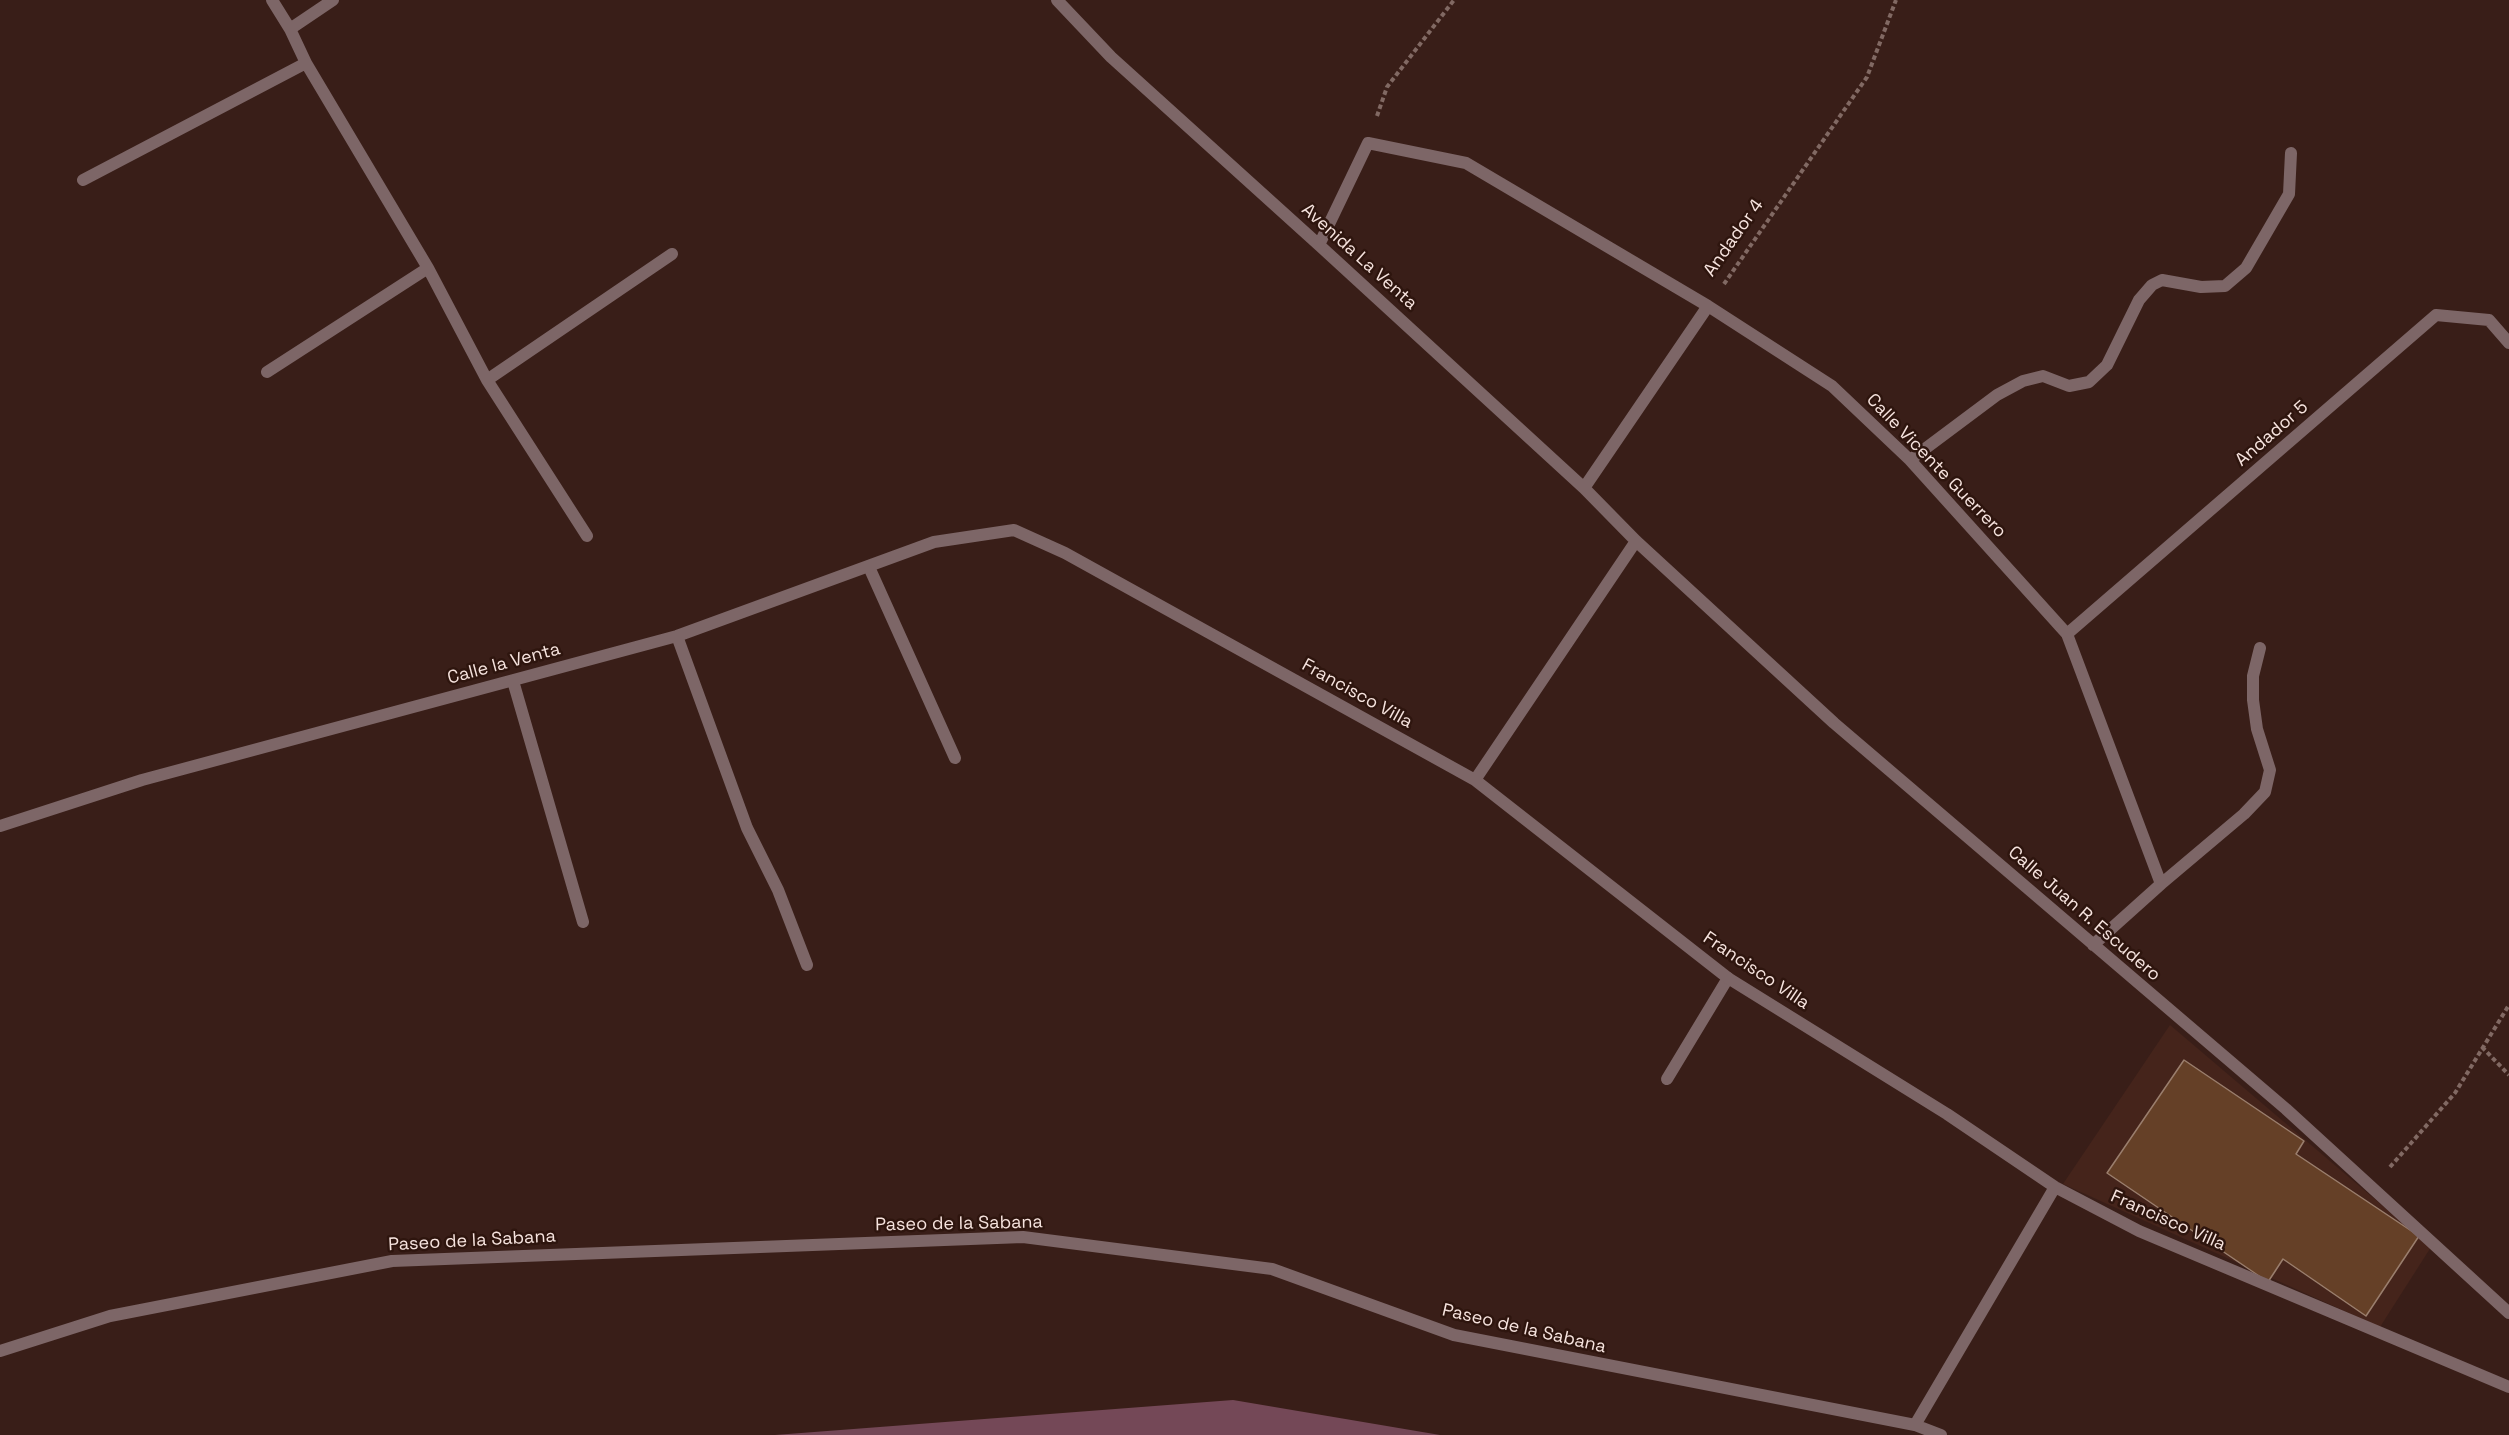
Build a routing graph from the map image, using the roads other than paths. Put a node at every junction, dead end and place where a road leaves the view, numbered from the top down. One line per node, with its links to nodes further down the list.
1 (272, 0): 4 (street)
2 (333, 0): 4 (street)
3 (1057, 0): 8 (street, Avenida La Venta)
4 (290, 29): 5 (street)
5 (306, 63): 7 (street); 10 (street)
6 (2290, 153): 15 (street)
7 (83, 180)
8 (1319, 245): 11 (street, Calle Vicente Guerrero); 16 (street, Avenida La Venta)
9 (672, 254): 14 (street)
10 (428, 268): 13 (street); 14 (street)
11 (1708, 306): 15 (street, Calle Vicente Guerrero); 16 (street)
12 (2509, 343): 21 (street, Andador 5)
13 (267, 372)
14 (487, 380): 18 (street)
15 (1910, 460): 21 (street, Calle Vicente Guerrero)
16 (1584, 488): 19 (street, Avenida La Venta)
17 (1014, 530): 20 (street, Calle la Venta); 26 (street, Francisco Villa)
18 (587, 536)
19 (1636, 541): 26 (street); 30 (street, Calle Juan R. Escudero)
20 (869, 567): 22 (street, Calle la Venta); 25 (street)
21 (2067, 634): 28 (street, Calle Vicente Guerrero)
22 (677, 636): 24 (street, Calle la Venta); 31 (street)
23 (2260, 648): 28 (street)
24 (513, 681): 27 (street, Calle la Venta); 29 (street)
25 (955, 758)
26 (1475, 780): 32 (street, Francisco Villa)
27 (0, 826)
28 (2161, 884): 30 (street)
29 (583, 922)
30 (2093, 945): 35 (street, Calle Juan R. Escudero)
31 (807, 965)
32 (1728, 978): 33 (street); 34 (street, Francisco Villa)
33 (1666, 1079)
34 (2055, 1187): 37 (street, Francisco Villa); 38 (street)
35 (2509, 1312)
36 (0, 1351): 38 (street, Paseo de la Sabana)
37 (2509, 1387)
38 (1915, 1425): 39 (street, Paseo de la Sabana)
39 (1941, 1435)

